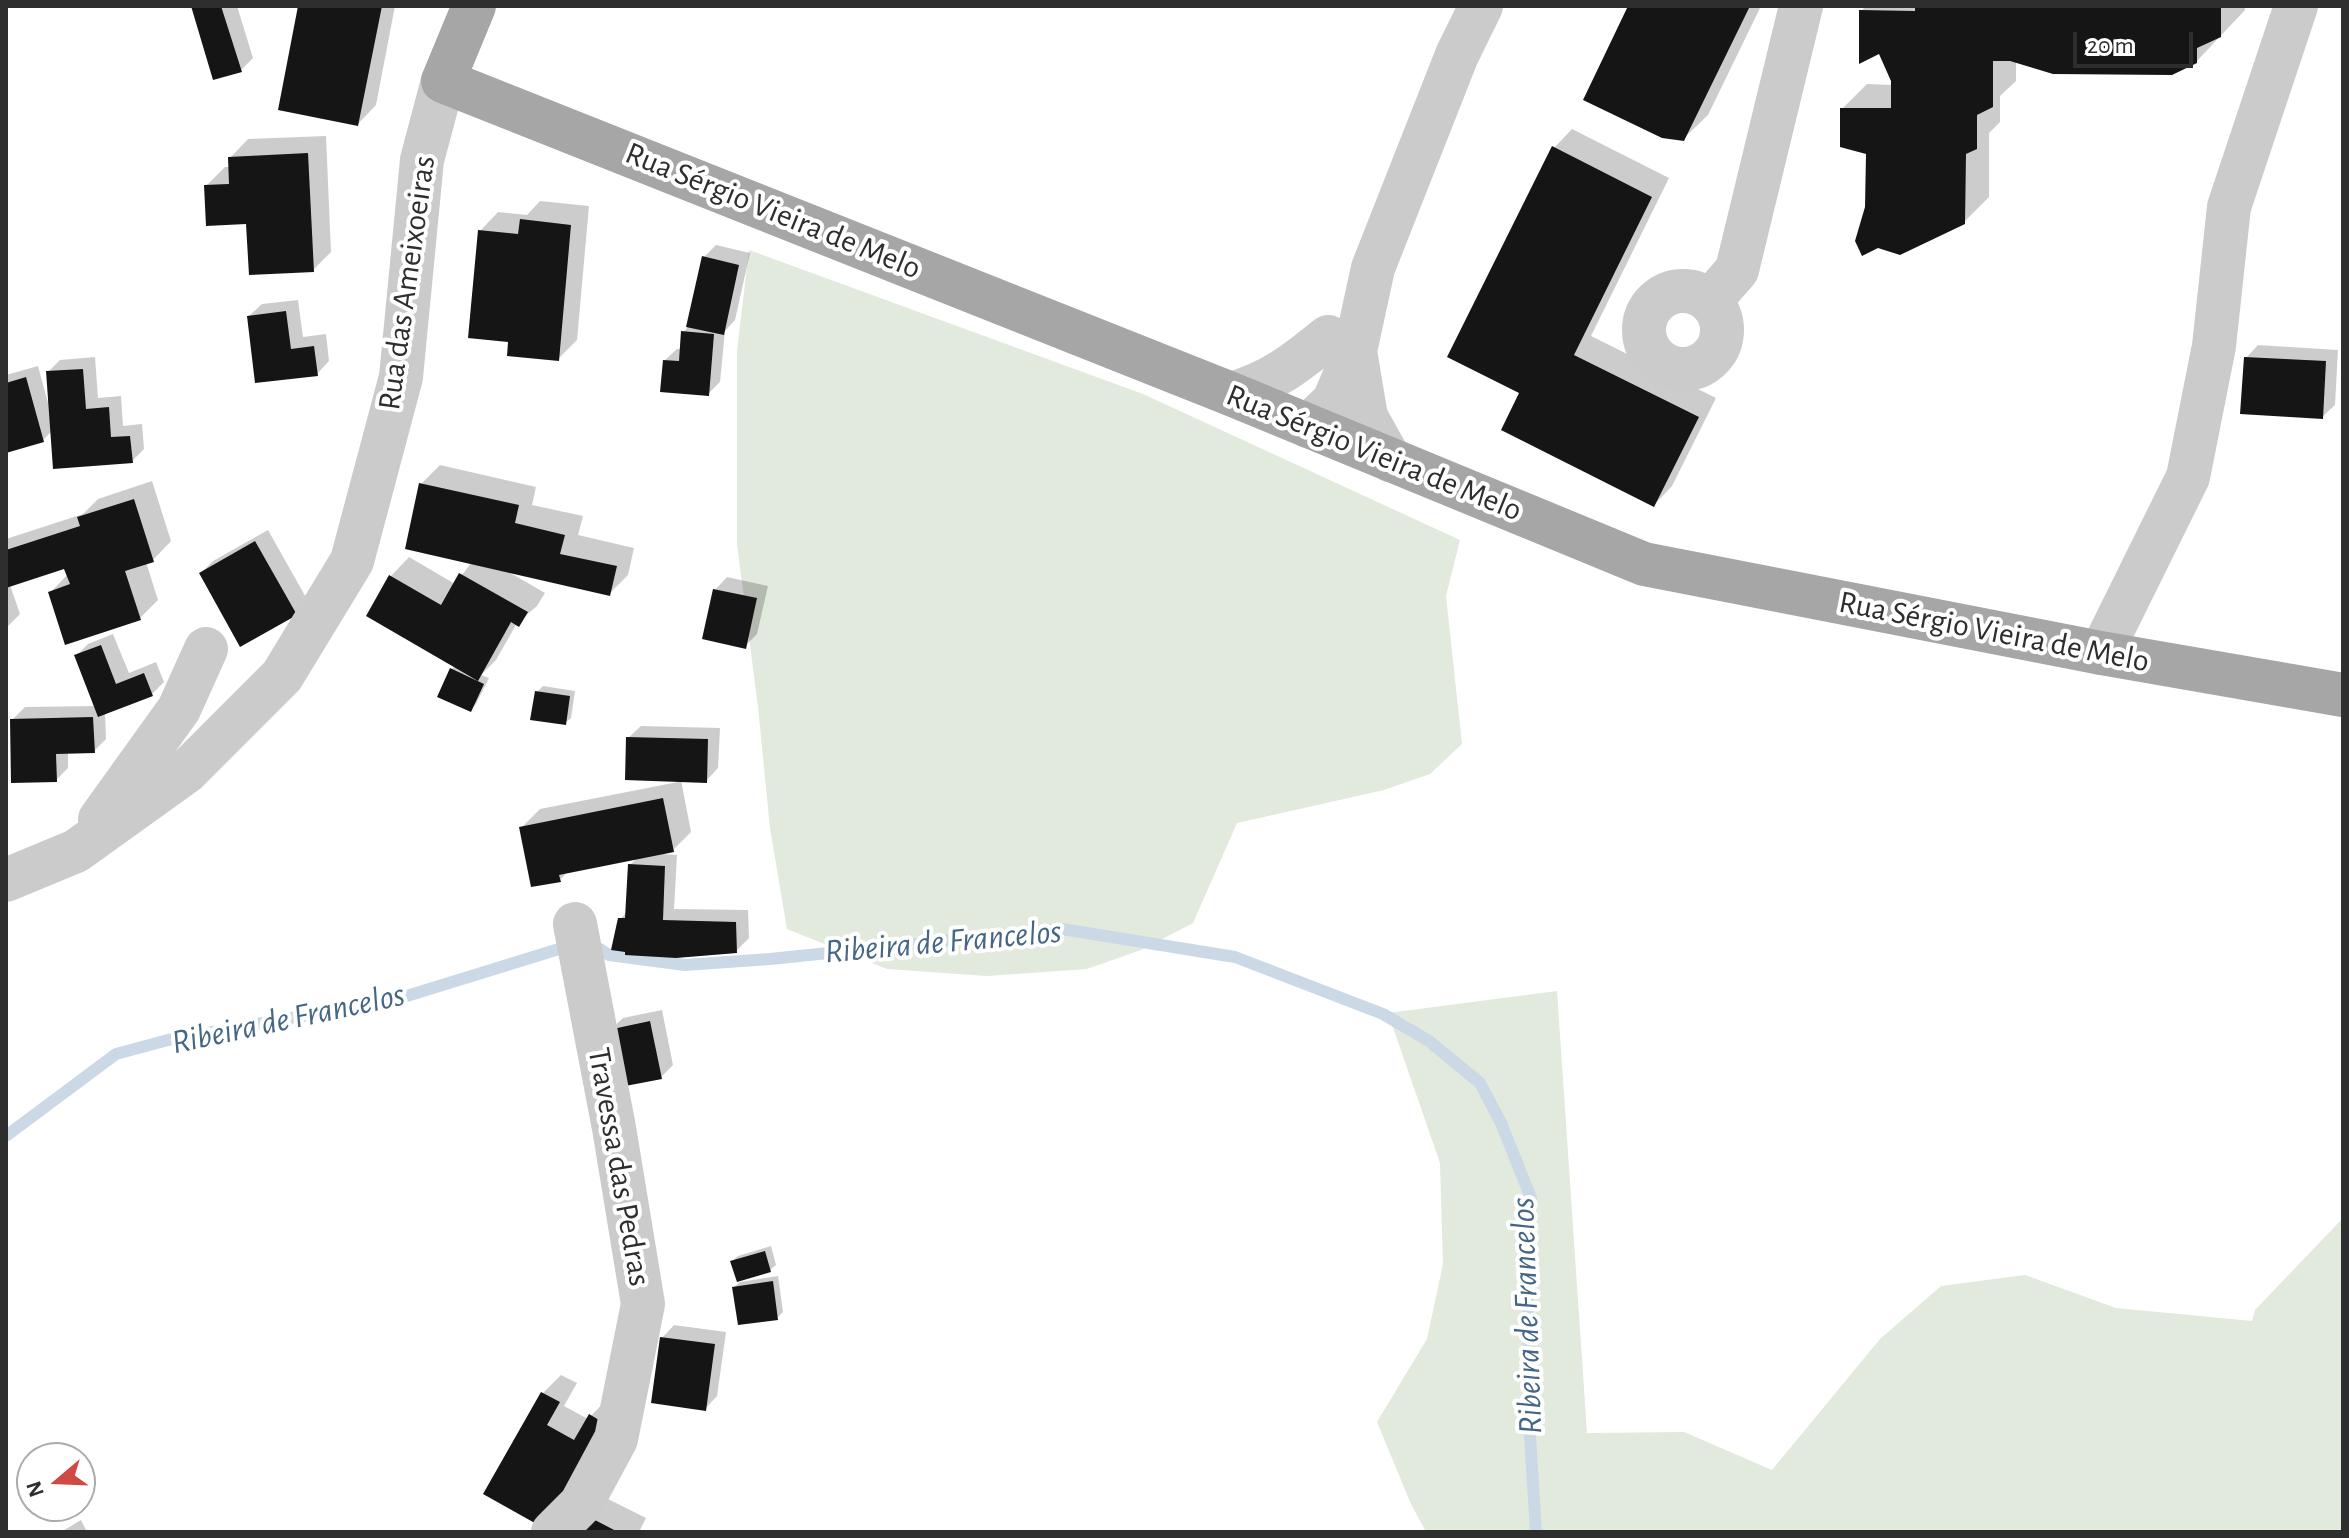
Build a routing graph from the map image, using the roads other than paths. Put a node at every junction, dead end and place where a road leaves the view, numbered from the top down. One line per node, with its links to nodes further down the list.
1 (474, 6): 5 (main road, Rua das Ameixoeiras)
2 (1481, 6): 7 (street)
3 (1801, 6): 6 (street)
4 (2296, 6): 12 (street)
5 (443, 81): 8 (main road, Rua Sérgio Vieira de Melo); 14 (street, Rua das Ameixoeiras)
6 (1710, 301)
7 (1341, 344): 8 (street); 9 (street); 10 (street)
8 (1231, 394): 9 (main road, Rua Sérgio Vieira de Melo)
9 (1308, 426): 10 (main road, Rua Sérgio Vieira de Melo)
10 (1390, 460): 12 (main road, Rua Sérgio Vieira de Melo)
11 (206, 649): 14 (street)
12 (2101, 653): 13 (main road, Rua Sérgio Vieira de Melo)
13 (2343, 695)
14 (76, 851): 15 (street, Rua das Ameixoeiras)
15 (6, 880)
16 (578, 941): 17 (street, Travessa das Pedras)
17 (553, 1532)

